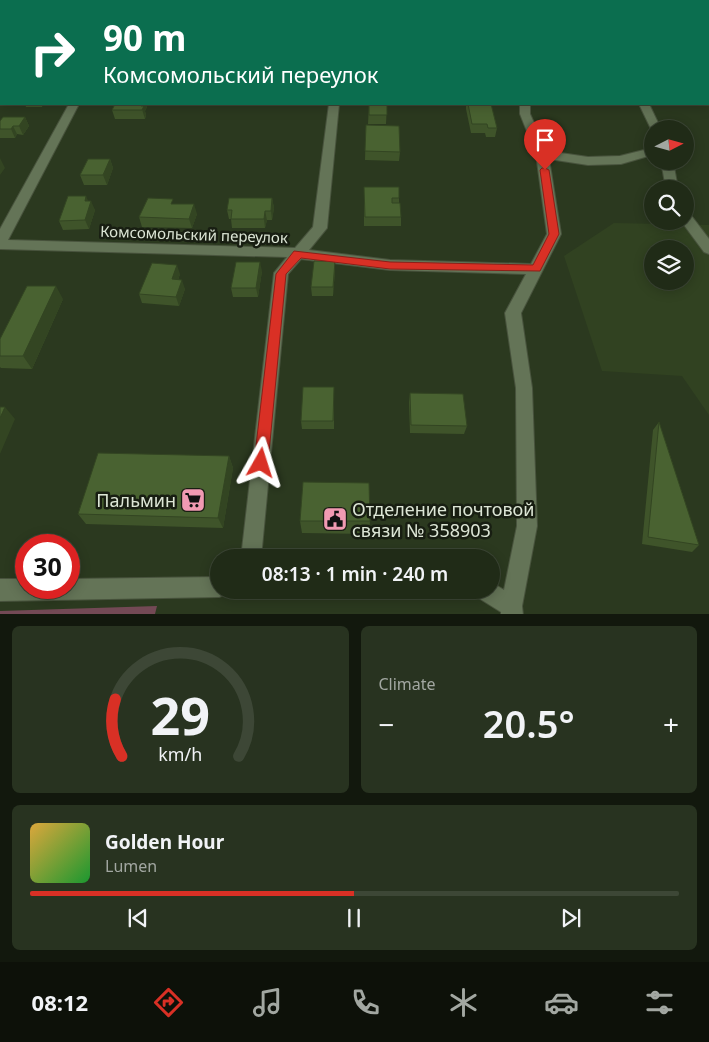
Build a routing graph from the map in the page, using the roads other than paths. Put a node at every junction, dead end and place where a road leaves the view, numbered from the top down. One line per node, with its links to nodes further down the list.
1 (73, 105): 9 (street)
2 (334, 105): 11 (street)
3 (525, 105): 7 (street)
4 (644, 105): 5 (street)
5 (652, 120)
6 (644, 153): 7 (street)
7 (542, 154): 12 (street)
8 (694, 229): 10 (street)
9 (0, 243): 11 (street, Комсомольский переулок)
10 (709, 249)
11 (298, 254): 12 (street, Комсомольский переулок); 13 (street)
12 (536, 269): 17 (street)
13 (252, 549)
14 (210, 587): 15 (street)
15 (0, 590)
16 (497, 599): 17 (street)
17 (512, 610)

